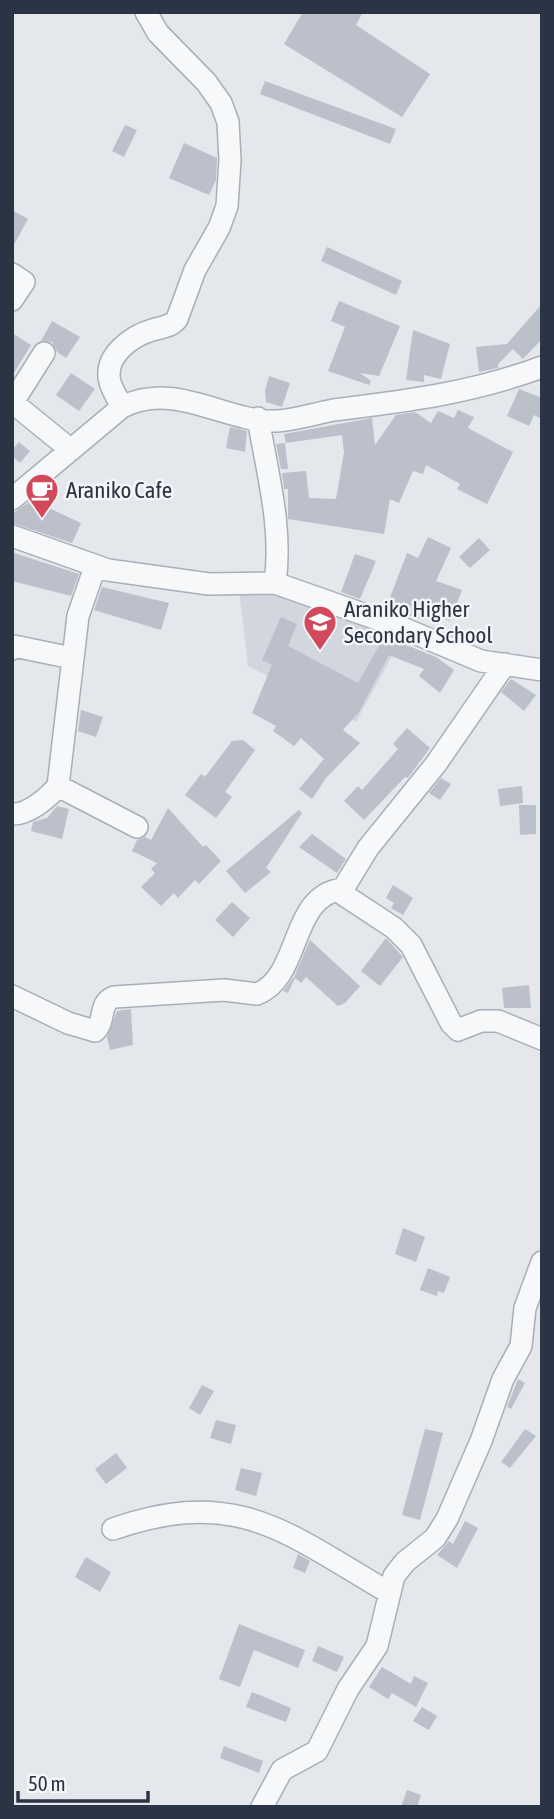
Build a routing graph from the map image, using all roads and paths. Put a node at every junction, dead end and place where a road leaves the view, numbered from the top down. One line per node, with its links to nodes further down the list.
1 (146, 12): 7 (street)
2 (12, 274): 3 (street)
3 (12, 300)
4 (44, 353): 6 (street)
5 (542, 367): 8 (street)
6 (12, 402): 9 (street)
7 (122, 407): 8 (street); 9 (street)
8 (258, 418): 13 (street)
9 (71, 450): 10 (street)
10 (12, 499)
11 (12, 536): 12 (street)
12 (95, 567): 13 (street); 15 (street)
13 (275, 583): 16 (street)
14 (12, 649): 15 (street)
15 (72, 658): 18 (street)
16 (505, 664): 17 (street); 21 (street)
17 (542, 670)
18 (58, 786): 19 (street); 20 (street)
19 (14, 817)
20 (137, 827)
21 (343, 889): 22 (street); 23 (street)
22 (12, 996)
23 (542, 1039)
24 (542, 1262): 26 (street)
25 (113, 1529): 26 (street)
26 (388, 1592): 27 (street)
27 (262, 1807)

